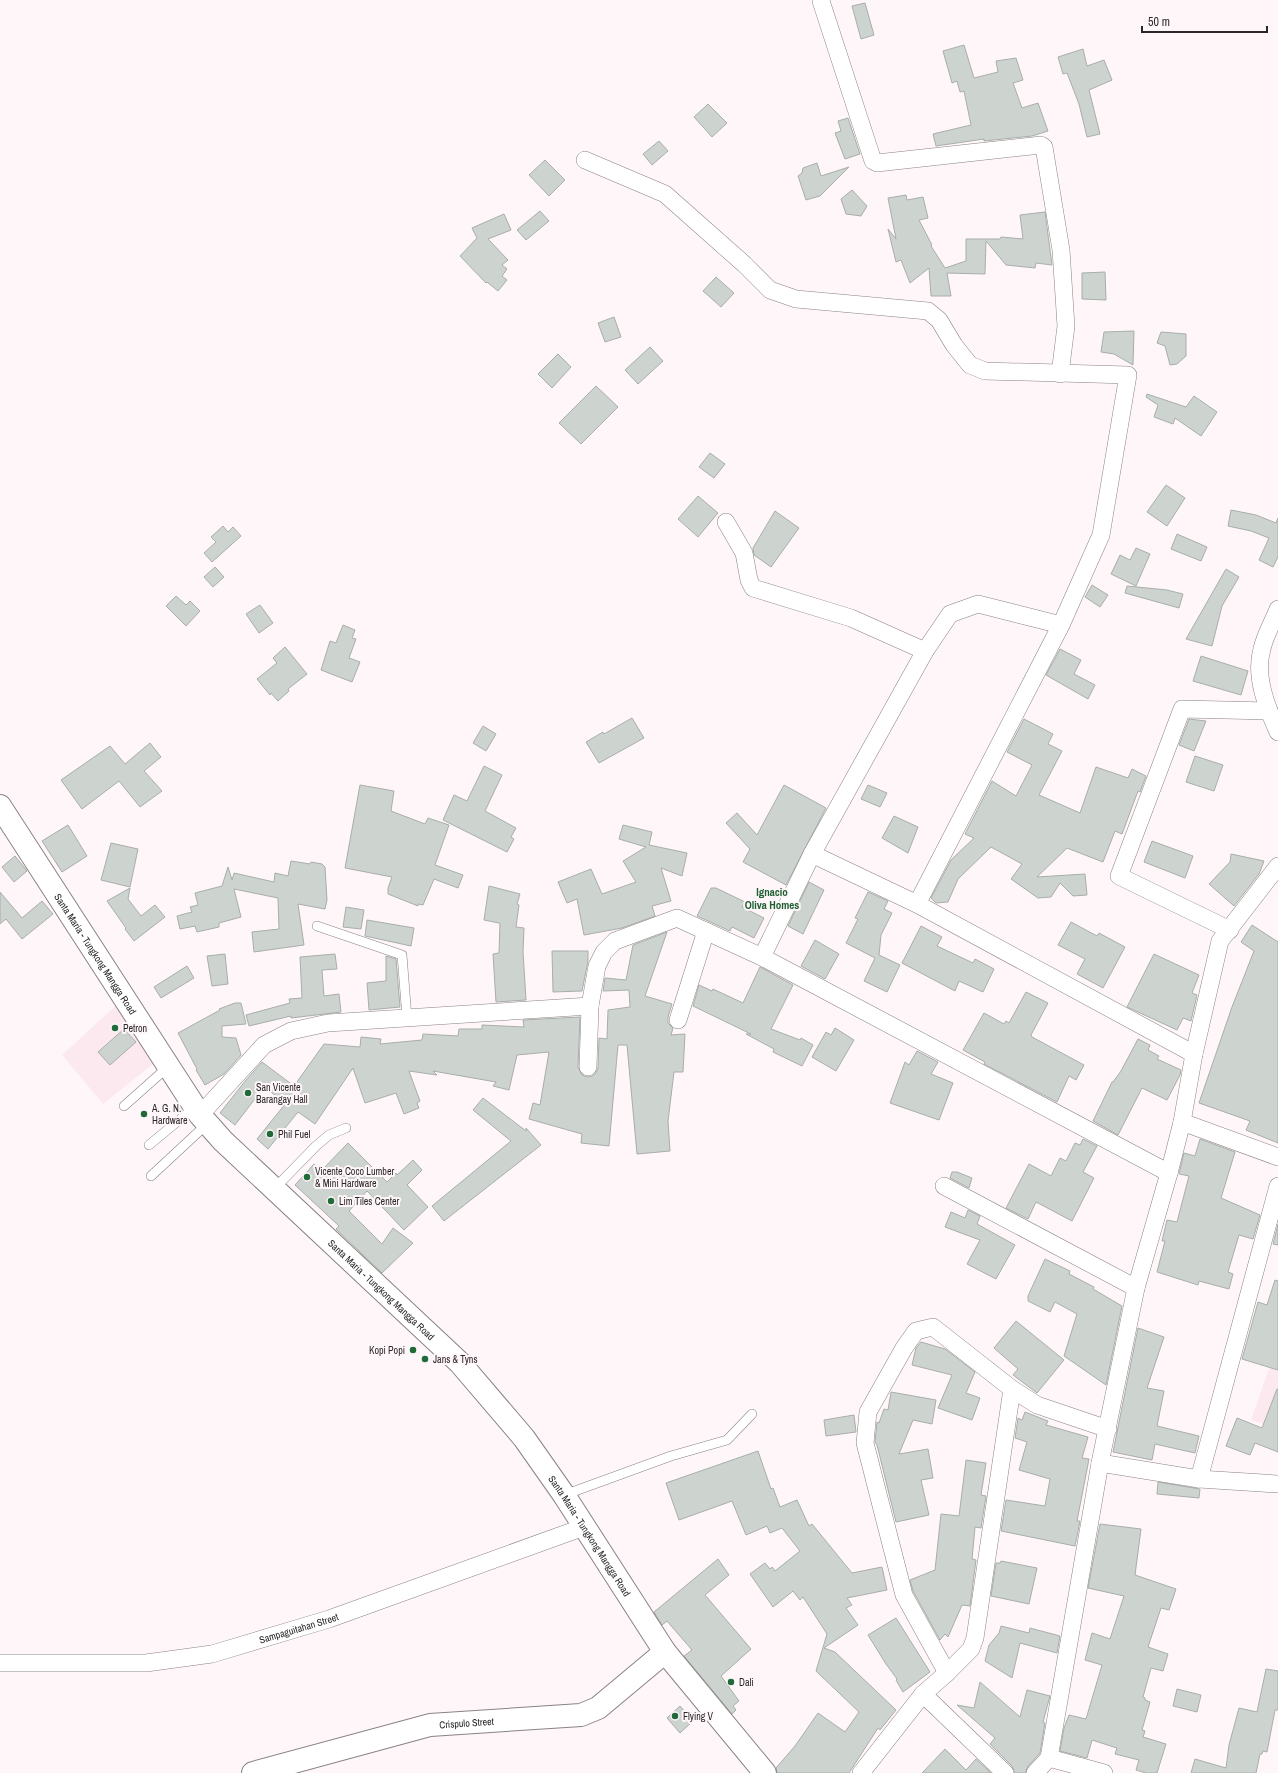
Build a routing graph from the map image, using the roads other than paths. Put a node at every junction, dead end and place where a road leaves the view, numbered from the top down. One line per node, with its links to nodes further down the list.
1 (821, 1): 3 (street)
2 (585, 160): 3 (street)
3 (1060, 374): 6 (street)
4 (726, 522): 7 (street)
5 (1278, 609): 8 (street)
6 (1061, 625): 7 (street); 13 (street)
7 (925, 651): 11 (street)
8 (1269, 711): 9 (street); 15 (street)
9 (1278, 732)
10 (0, 806): 22 (main road, Santa Maria - Tungkong Mangga Road)
11 (812, 854): 13 (street); 17 (street)
12 (1278, 866): 15 (street)
13 (916, 904): 21 (street)
14 (317, 926): 19 (lane)
15 (1230, 930): 21 (street)
16 (706, 931): 17 (street); 18 (street); 20 (street)
17 (762, 957): 30 (street)
18 (590, 1006): 19 (street); 23 (street)
19 (408, 1018): 25 (street)
20 (678, 1020)
21 (1194, 1054): 26 (street)
22 (169, 1066): 24 (lane); 25 (main road, Santa Maria - Tungkong Mangga Road)
23 (588, 1067)
24 (124, 1106)
25 (201, 1115): 28 (lane); 31 (lane); 34 (main road, Santa Maria - Tungkong Mangga Road)
26 (1182, 1122): 29 (street); 30 (street)
27 (346, 1128): 34 (lane)
28 (149, 1146)
29 (1278, 1157)
30 (1169, 1173): 35 (street)
31 (151, 1176)
32 (944, 1186): 35 (street)
33 (1278, 1186): 40 (street)
34 (274, 1189): 42 (main road, Santa Maria - Tungkong Mangga Road)
35 (1136, 1288): 38 (street)
36 (1012, 1389): 38 (street); 46 (street); 46 (street)
37 (752, 1414): 42 (lane)
38 (1108, 1429): 39 (street)
39 (1100, 1463): 40 (street); 48 (street)
40 (1199, 1479): 41 (street)
41 (1278, 1484)
42 (564, 1495): 43 (main road, Santa Maria - Tungkong Mangga Road)
43 (584, 1526): 44 (main road, Santa Maria - Tungkong Mangga Road); 45 (street, Sampaguitahan Street)
44 (665, 1652): 49 (main road, Crispulo Street); 50 (main road, Santa Maria - Tungkong Mangga Road)
45 (0, 1663)
46 (947, 1673): 47 (street)
47 (923, 1694): 51 (street); 52 (street)
48 (1049, 1758): 53 (street); 54 (street)
49 (253, 1773)
50 (766, 1773)
51 (861, 1773)
52 (1005, 1773)
53 (1035, 1773)
54 (1104, 1773)

